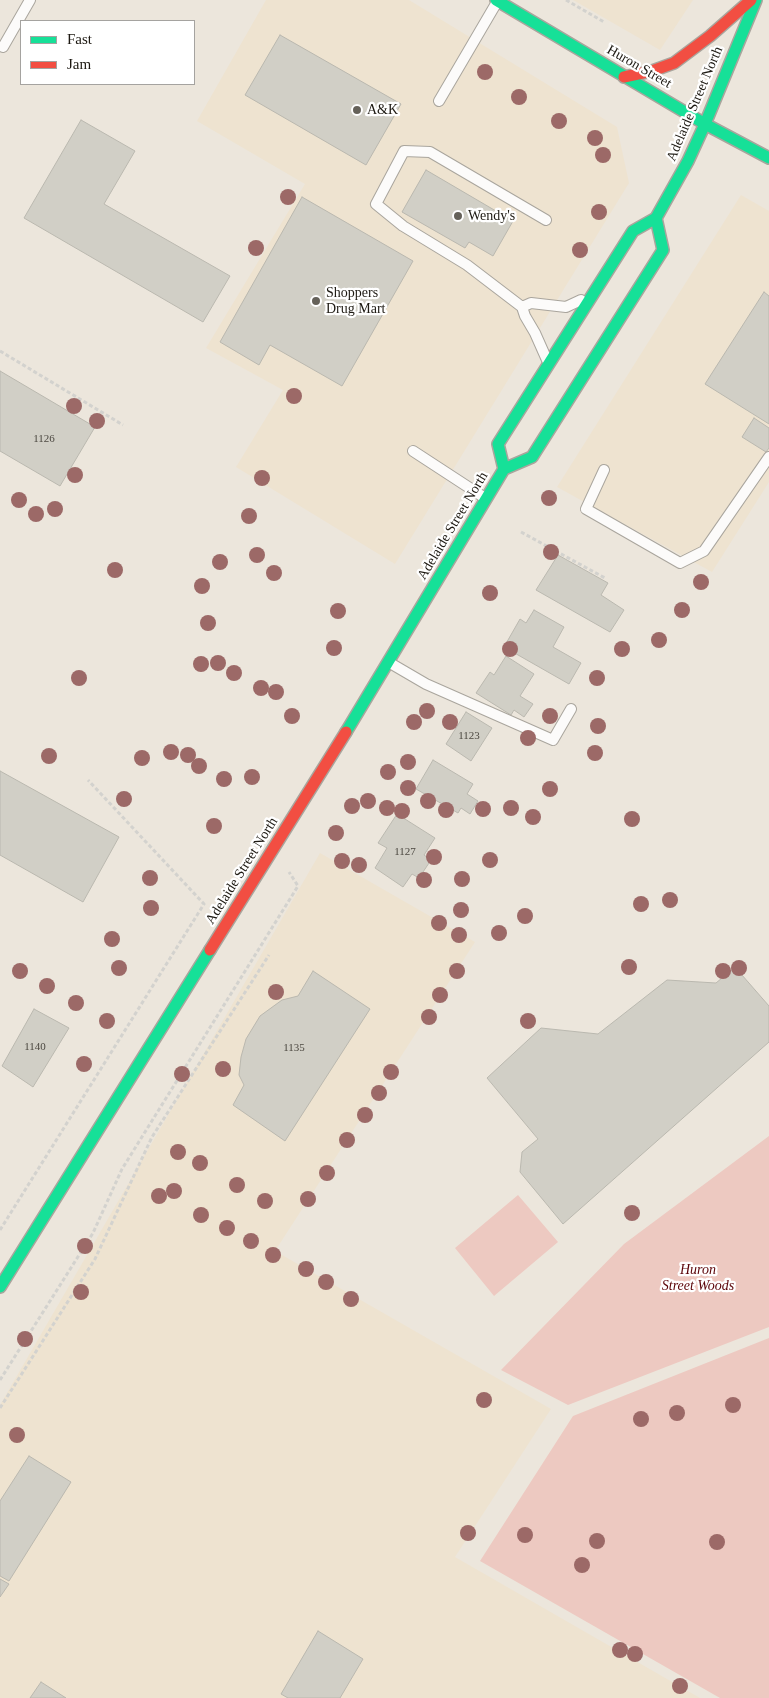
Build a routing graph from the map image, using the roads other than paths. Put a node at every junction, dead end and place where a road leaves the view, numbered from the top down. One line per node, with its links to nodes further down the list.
1 (30, 0): 5 (lane)
2 (751, 0): 6 (main road)
3 (756, 0): 8 (main road, Adelaide Street North)
4 (497, 1): 6 (main road, Huron Street); 7 (lane)
5 (3, 47)
6 (624, 77): 8 (main road, Huron Street)
7 (439, 101)
8 (705, 124): 9 (main road, Huron Street); 10 (main road, Adelaide Street North)
9 (769, 158)
10 (656, 218): 12 (main road, Adelaide Street North); 17 (main road, Adelaide Street North)
11 (546, 220): 13 (lane)
12 (593, 295): 13 (lane); 14 (main road, Adelaide Street North)
13 (522, 307): 14 (lane)
14 (549, 365): 17 (main road, Adelaide Street North)
15 (413, 451): 19 (lane)
16 (769, 457): 18 (lane)
17 (504, 469): 19 (main road, Adelaide Street North)
18 (604, 470)
19 (487, 499): 20 (main road, Adelaide Street North)
20 (390, 662): 21 (lane); 22 (main road, Adelaide Street North)
21 (571, 709)
22 (0, 1287)

